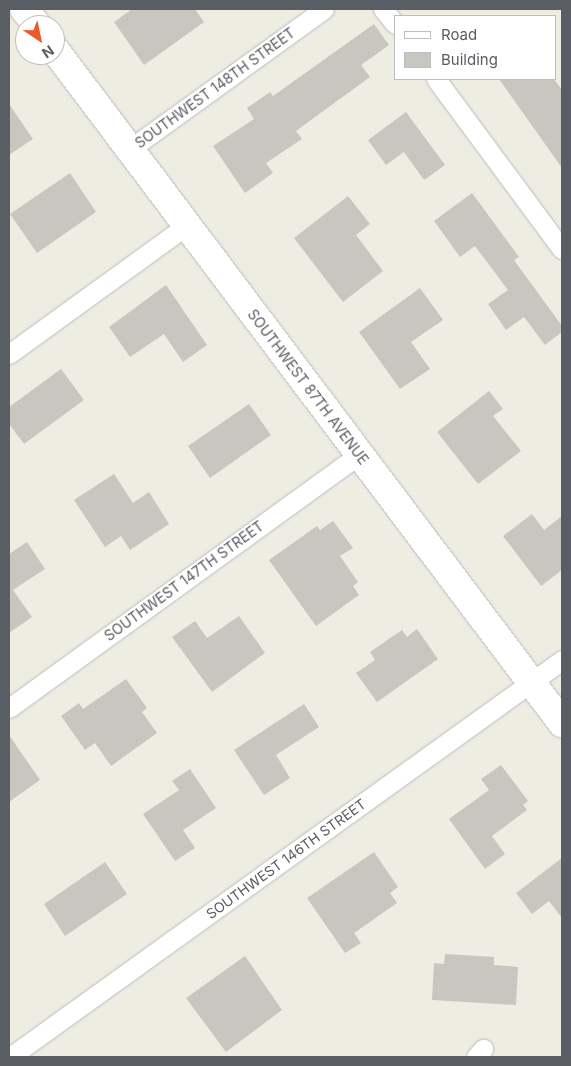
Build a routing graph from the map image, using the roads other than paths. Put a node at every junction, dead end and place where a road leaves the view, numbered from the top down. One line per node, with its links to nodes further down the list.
1 (324, 9): 6 (street, SOUTHWEST 148TH STREET)
2 (383, 9): 3 (street)
3 (394, 23)
4 (65, 63): 6 (street, SOUTHWEST 87TH AVENUE)
5 (437, 80): 8 (street)
6 (130, 149): 7 (street, SOUTHWEST 87TH AVENUE)
7 (187, 225): 9 (street); 10 (street, SOUTHWEST 87TH AVENUE)
8 (562, 249)
9 (9, 354)
10 (359, 455): 12 (street, SOUTHWEST 87TH AVENUE); 13 (street, SOUTHWEST 147TH STREET)
11 (562, 660): 12 (street, SOUTHWEST 146TH STREET)
12 (532, 683): 14 (street, SOUTHWEST 87TH AVENUE); 15 (street, SOUTHWEST 146TH STREET)
13 (9, 708)
14 (562, 723)
15 (10, 1057)

